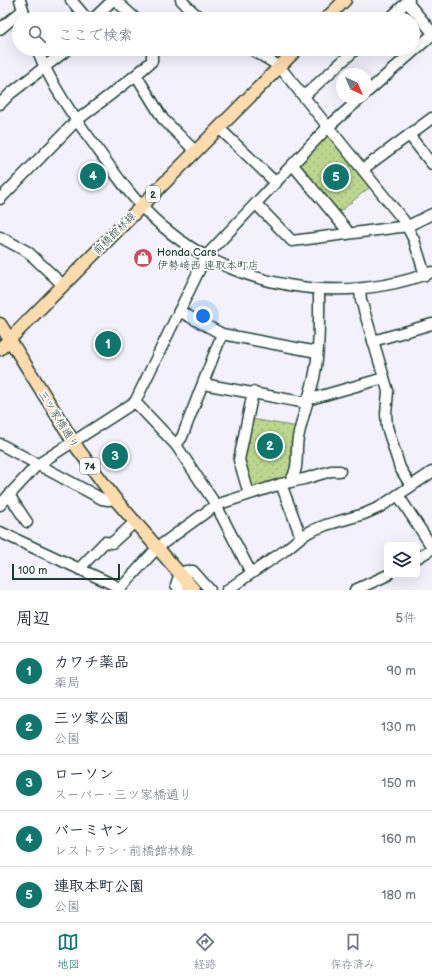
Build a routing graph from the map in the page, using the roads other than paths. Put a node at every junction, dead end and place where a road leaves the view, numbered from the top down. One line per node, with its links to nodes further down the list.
1 (71, 0): 6 (street)
2 (114, 0): 7 (street); 8 (street)
3 (181, 0): 9 (street)
4 (345, 0): 10 (main road)
5 (408, 1): 11 (street); 12 (street)
6 (81, 12)
7 (101, 12)
8 (128, 12)
9 (193, 12)
10 (333, 12)
11 (396, 12)
12 (417, 12)
13 (420, 16): 16 (street)
14 (12, 19): 15 (street)
15 (0, 29)
16 (432, 32)
17 (432, 35): 18 (street)
18 (420, 46)
19 (40, 56): 26 (street)
20 (59, 56): 26 (street)
21 (152, 56): 28 (street)
22 (262, 56): 27 (street)
23 (290, 56): 27 (main road, 前橋館林線 / 2)
24 (348, 56): 30 (street)
25 (408, 56): 29 (street)
26 (44, 67): 31 (street); 34 (street)
27 (279, 67): 30 (street); 36 (main road, 前橋館林線 / 2)
28 (136, 75): 34 (street); 38 (street)
29 (372, 88)
30 (304, 96): 35 (street)
31 (2, 99)
32 (354, 104): 35 (street)
33 (432, 118): 37 (street)
34 (76, 121): 43 (street); 45 (street)
35 (328, 127): 40 (street); 41 (street)
36 (219, 128): 38 (main road, 前橋館林線 / 2); 42 (street)
37 (410, 136): 39 (street); 41 (street)
38 (195, 152): 45 (main road, 前橋館林線 / 2)
39 (432, 164)
40 (293, 165): 42 (street); 48 (street)
41 (363, 169): 47 (street)
42 (276, 183): 44 (street)
43 (0, 199)
44 (256, 204): 48 (street); 50 (street)
45 (141, 206): 50 (street); 52 (main road, 前橋館林線 / 2)
46 (432, 214): 47 (street)
47 (408, 226): 48 (street); 51 (street)
48 (347, 234)
49 (0, 237): 52 (street)
50 (206, 256): 54 (street); 55 (street)
51 (429, 274): 53 (street)
52 (63, 285): 59 (main road, 前橋館林線 / 2)
53 (360, 289): 54 (street); 60 (street)
54 (319, 290): 62 (street)
55 (179, 311): 58 (street); 67 (street)
56 (0, 324): 59 (main road, 三ツ家橋通り / 74)
57 (432, 324): 60 (street)
58 (222, 334): 62 (street); 64 (street)
59 (9, 339): 61 (main road, 前橋館林線 / 2); 68 (main road, 三ツ家橋通り / 74)
60 (373, 341): 63 (street)
61 (0, 349)
62 (317, 352): 66 (street)
63 (384, 378): 66 (street); 75 (street)
64 (203, 384): 65 (street); 70 (street)
65 (253, 392): 66 (street); 76 (street)
66 (308, 401): 74 (street)
67 (135, 402): 68 (street); 70 (street)
68 (72, 442): 71 (street); 79 (main road, 三ツ家橋通り / 74)
69 (0, 444): 71 (street)
70 (176, 445): 81 (street)
71 (37, 465): 77 (street); 79 (street)
72 (340, 471): 74 (street)
73 (432, 472): 75 (street)
74 (286, 483): 76 (street); 85 (street)
75 (411, 486): 78 (street)
76 (249, 494): 81 (street)
77 (9, 495): 80 (street); 83 (street)
78 (398, 495): 85 (street); 87 (street)
79 (115, 498): 82 (main road, 三ツ家橋通り / 74)
80 (0, 505)
81 (216, 505): 86 (street); 90 (street)
82 (136, 521): 86 (main road, 三ツ家橋通り / 74); 89 (street)
83 (27, 522)
84 (0, 532): 89 (street)
85 (301, 537): 90 (street)
86 (158, 547): 92 (main road, 三ツ家橋通り / 74); 93 (street)
87 (432, 548): 88 (street)
88 (420, 556)
89 (79, 569): 93 (street)
90 (251, 574): 95 (street)
91 (384, 577): 96 (street)
92 (185, 584): 94 (street)
93 (119, 590)
94 (210, 590)
95 (227, 590)
96 (356, 590)

